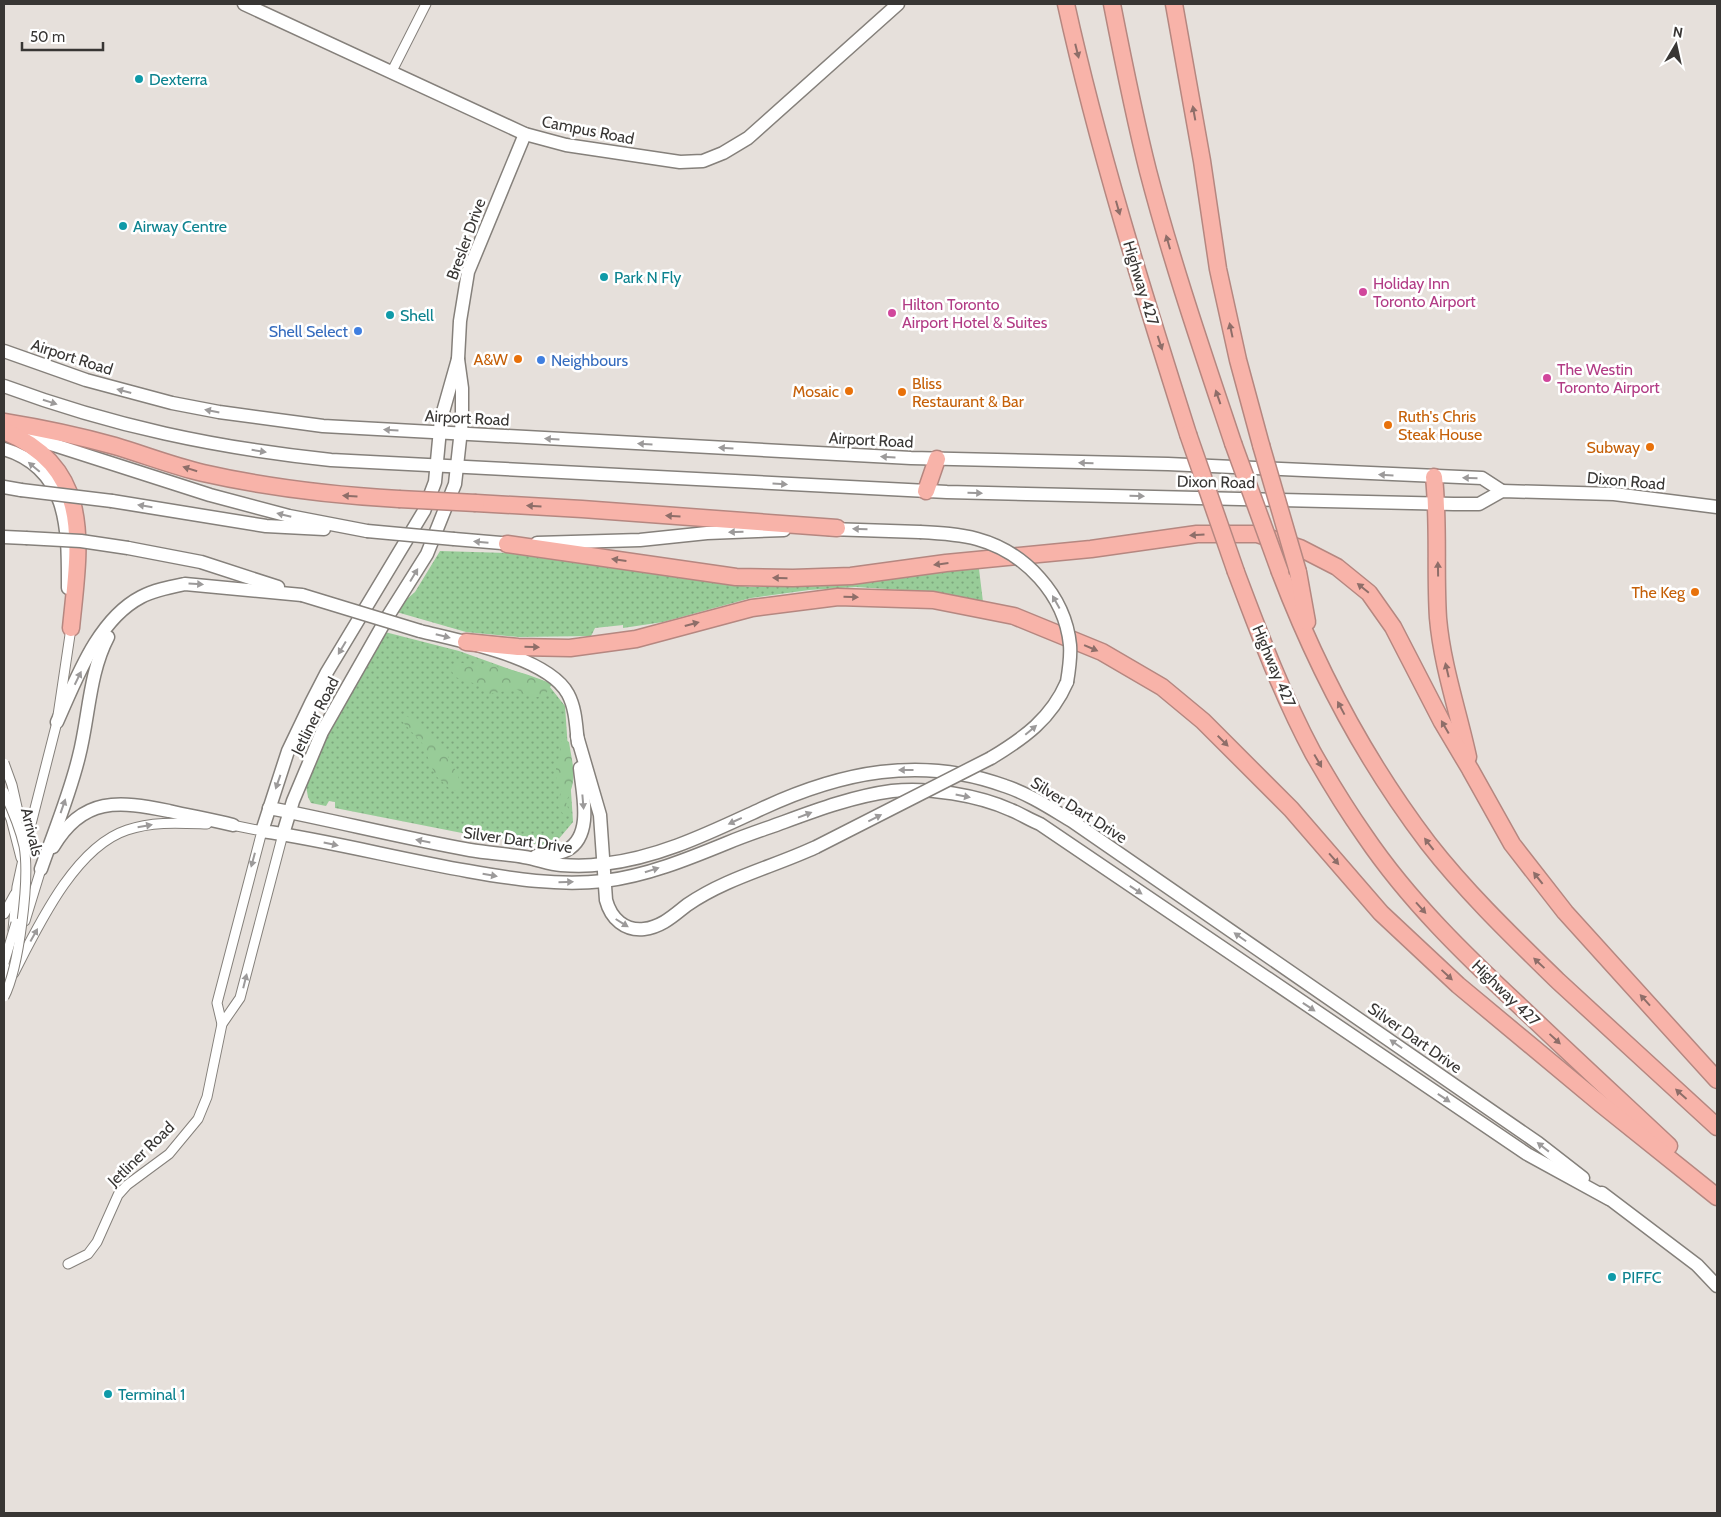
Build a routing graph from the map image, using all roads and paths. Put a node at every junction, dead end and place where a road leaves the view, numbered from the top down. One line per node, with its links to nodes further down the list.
1 (244, 4): 7 (street, Campus Road)
2 (426, 4): 7 (street)
3 (898, 4): 8 (street, Campus Road)
4 (1066, 4): 64 (highway, Highway 427, one-way to 64, bridge)
5 (1112, 4): 35 (highway, one-way to 5, bridge)
6 (1174, 4): 35 (highway, one-way to 6, bridge)
7 (391, 73): 8 (street, Campus Road)
8 (525, 134): 10 (street, Bresler Drive)
9 (4, 351): 14 (street, Airport Road, one-way to 9)
10 (458, 359): 14 (street, Bresler Drive); 15 (street, Bresler Drive)
11 (4, 386): 19 (street, one-way to 19)
12 (4, 423): 16 (street); 27 (highway, one-way to 12, bridge)
13 (4, 430): 16 (street); 33 (highway)
14 (440, 433): 15 (street, Airport Road); 19 (street, Jetliner Road)
15 (461, 434): 18 (street, Airport Road, one-way to 15); 20 (street, Jetliner Road)
16 (50, 444): 28 (street, one-way to 16)
17 (4, 449): 33 (street, one-way to 17)
18 (937, 459): 21 (street, Dixon Road, one-way to 18); 23 (highway)
19 (436, 466): 20 (street); 37 (street, Jetliner Road, one-way to 37)
20 (458, 467): 23 (street, one-way to 23); 38 (street, Jetliner Road, one-way to 20)
21 (1434, 477): 24 (street, Dixon Road, one-way to 21); 25 (highway)
22 (4, 487): 28 (street, one-way to 22, bridge)
23 (926, 491): 25 (street, Dixon Road, one-way to 25)
24 (1502, 491): 25 (street, Dixon Road); 26 (street, Dixon Road)
25 (1437, 504): 41 (highway, one-way to 25)
26 (1717, 507)
27 (837, 528): 30 (street, one-way to 30); 53 (street, one-way to 27, bridge)
28 (367, 531): 30 (street, one-way to 28, bridge)
29 (4, 537): 31 (street, bridge)
30 (507, 544): 41 (highway, one-way to 30)
31 (302, 595): 32 (street, one-way to 31); 34 (street, one-way to 34, bridge)
32 (127, 606): 36 (street, one-way to 32); 52 (street, one-way to 32)
33 (71, 628): 36 (street)
34 (466, 642): 39 (street); 65 (highway, one-way to 65)
35 (1314, 656): 63 (highway, one-way to 35)
36 (57, 722): 54 (street)
37 (301, 723): 38 (street); 44 (street, Jetliner Road, one-way to 44)
38 (322, 732): 45 (street, Jetliner Road)
39 (577, 736): 49 (street, one-way to 49); 51 (street)
40 (4, 763): 50 (street, bridge)
41 (1470, 769): 62 (highway, one-way to 41)
42 (4, 792): 56 (street, Arrivals, bridge)
43 (4, 803): 50 (street)
44 (269, 808): 45 (street, Silver Dart Drive); 47 (street, Jetliner Road)
45 (289, 812): 48 (street, Jetliner Road); 49 (street, Silver Dart Drive, one-way to 45)
46 (233, 825): 47 (street); 52 (street); 60 (street, one-way to 46)
47 (262, 831): 48 (street, Silver Dart Drive); 61 (street, Jetliner Road, one-way to 61)
48 (283, 834): 53 (street, Silver Dart Drive, one-way to 53); 61 (street, Jetliner Road, one-way to 48)
49 (525, 857): 51 (street, Silver Dart Drive)
50 (22, 863): 57 (street, bridge)
51 (604, 864): 53 (street); 58 (street, Silver Dart Drive, one-way to 51)
52 (41, 869): 56 (street, bridge)
53 (605, 881): 59 (street, Silver Dart Drive, one-way to 59)
54 (17, 887): 55 (street); 60 (street)
55 (4, 914)
56 (18, 953): 60 (street, Arrivals, bridge)
57 (4, 963)
58 (1280, 965): 59 (street); 66 (street, Silver Dart Drive, one-way to 58)
59 (1269, 980): 66 (street, Silver Dart Drive, one-way to 66)
60 (4, 994)
61 (222, 1024): 67 (street, Jetliner Road)
62 (1717, 1080)
63 (1717, 1127)
64 (1717, 1191)
65 (1717, 1197)
66 (1609, 1199): 68 (street, Silver Dart Drive)
67 (68, 1264)
68 (1717, 1286)

